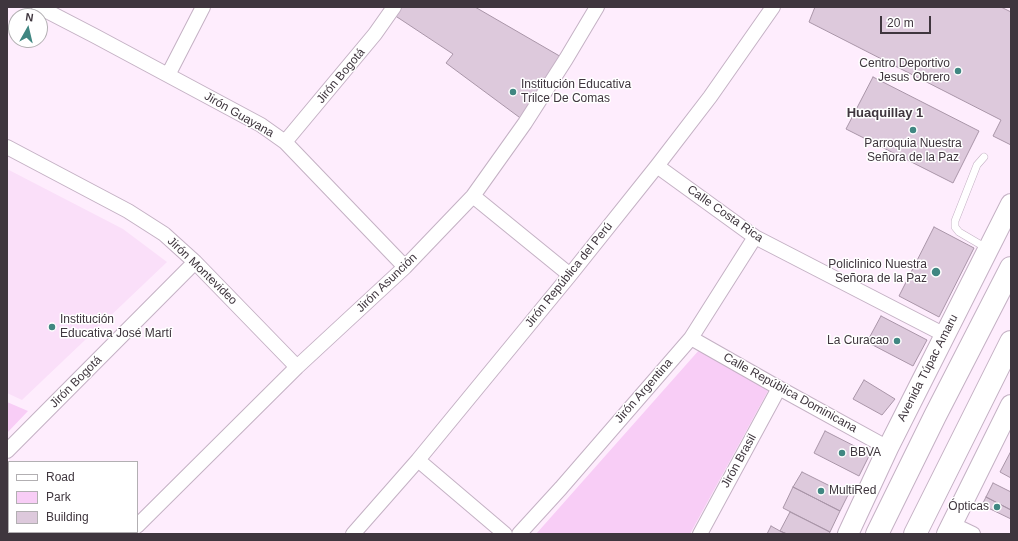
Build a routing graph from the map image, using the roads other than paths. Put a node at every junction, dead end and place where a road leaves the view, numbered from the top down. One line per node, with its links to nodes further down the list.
1 (39, 7): 6 (street, Jirón Guayana)
2 (203, 7): 6 (street)
3 (394, 7): 7 (street, Jirón Bogotá)
4 (596, 7): 11 (street, Jirón Asunción)
5 (773, 7): 10 (street, Jirón República del Perú)
6 (168, 75): 7 (street, Jirón Guayana)
7 (285, 142): 16 (street, Jirón Guayana)
8 (7, 147): 15 (street, Jirón Montevideo)
9 (984, 157): 14 (lane)
10 (657, 166): 13 (street, Calle Costa Rica); 18 (street, Jirón República del Perú)
11 (474, 196): 16 (street, Jirón Asunción); 18 (street)
12 (1011, 204): 14 (main road, Avenida Túpac Amaru)
13 (755, 237): 19 (street, Calle Costa Rica); 20 (street, Jirón Argentina)
14 (988, 250): 19 (main road, Avenida Túpac Amaru)
15 (196, 262): 22 (street, Jirón Montevideo); 27 (street, Jirón Bogotá)
16 (405, 268): 22 (street, Jirón Asunción)
17 (1011, 268): 25 (highway)
18 (570, 275): 28 (street, Jirón República del Perú)
19 (945, 335): 26 (main road, Avenida Túpac Amaru)
20 (691, 338): 23 (street, Calle República Dominicana); 33 (street, Jirón Argentina)
21 (1011, 342): 38 (highway)
22 (297, 367): 29 (street, Jirón Asunción)
23 (779, 388): 26 (street, Calle República Dominicana); 34 (street, Jirón Brasil)
24 (1011, 405): 30 (main road)
25 (935, 416): 36 (highway); 37 (highway)
26 (888, 448): 35 (main road, Avenida Túpac Amaru)
27 (7, 451)
28 (418, 460): 31 (street, Jirón República del Perú); 32 (street)
29 (138, 525)
30 (950, 529): 39 (street)
31 (353, 534)
32 (505, 534)
33 (519, 534)
34 (700, 534)
35 (848, 534)
36 (861, 534)
37 (877, 534)
38 (915, 534)
39 (973, 534)

